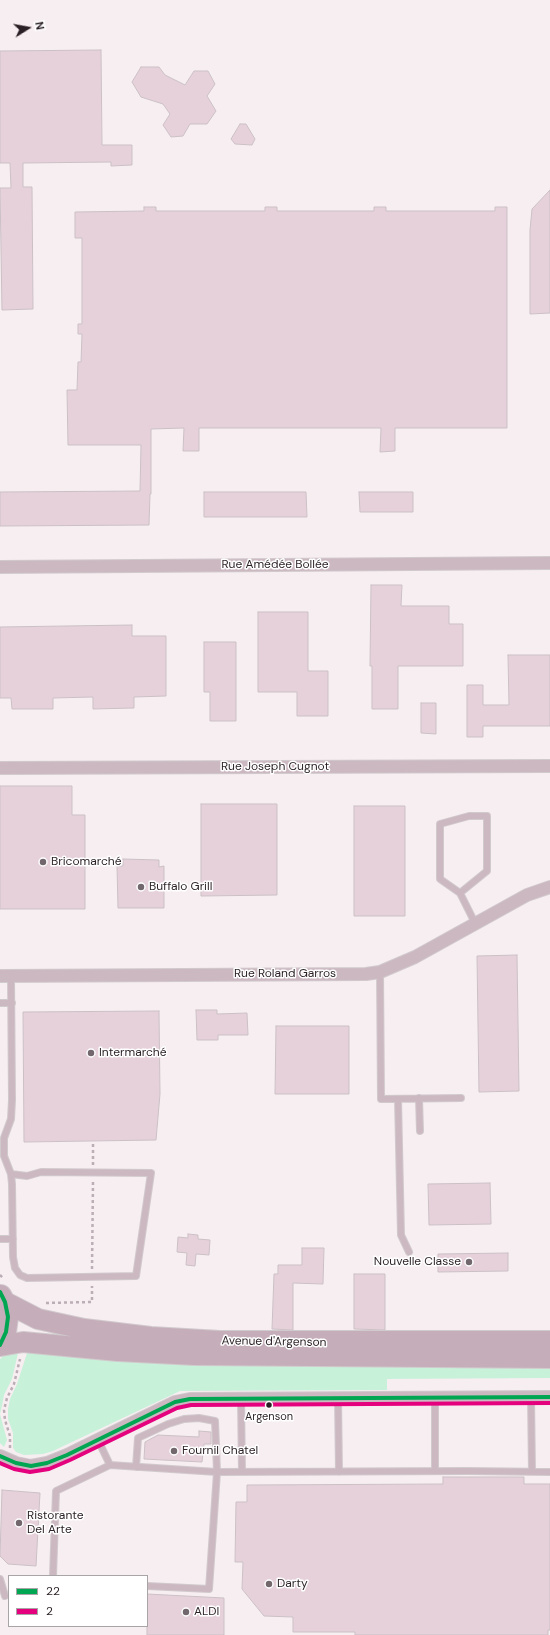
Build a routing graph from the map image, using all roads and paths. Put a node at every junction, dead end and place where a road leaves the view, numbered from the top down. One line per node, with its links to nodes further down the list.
1 (550, 563): 2 (street, Rue Amédée Bollée)
2 (0, 567)
3 (550, 766): 4 (street, Rue Joseph Cugnot)
4 (0, 768)
5 (550, 887): 7 (street, Rue Roland Garros)
6 (460, 893): 6 (lane); 7 (lane)
7 (476, 923): 8 (street, Rue Roland Garros)
8 (380, 972): 9 (street, Rue Roland Garros); 14 (lane)
9 (6, 976): 11 (lane)
10 (0, 1003): 11 (lane)
11 (12, 1003): 16 (lane)
12 (419, 1098): 13 (lane); 14 (lane); 15 (lane)
13 (461, 1098)
14 (398, 1099): 20 (lane)
15 (420, 1131)
16 (2, 1138): 17 (lane)
17 (11, 1174): 19 (lane); 19 (lane)
18 (0, 1239): 19 (lane)
19 (13, 1239)
20 (409, 1252)
21 (2, 1297): 22 (main road, Avenue d'Argenson); 23 (main road)
22 (550, 1342)
23 (0, 1345): 24 (main road, Avenue d'Argenson)
24 (550, 1358)
25 (531, 1397): 26 (street); 28 (street); 38 (lane)
26 (550, 1397)
27 (338, 1398): 28 (street); 29 (street); 37 (lane)
28 (435, 1398): 34 (lane)
29 (241, 1399): 30 (street); 36 (lane)
30 (98, 1440): 31 (street); 32 (lane)
31 (0, 1458)
32 (110, 1465): 33 (lane); 40 (lane)
33 (136, 1467): 35 (lane); 35 (lane)
34 (436, 1471): 37 (lane); 38 (lane)
35 (217, 1472): 36 (lane); 42 (lane)
36 (242, 1472): 37 (lane)
37 (339, 1472)
38 (532, 1472): 39 (lane)
39 (550, 1472)
40 (53, 1575)
41 (0, 1579): 43 (lane)
42 (148, 1586)
43 (5, 1596)

